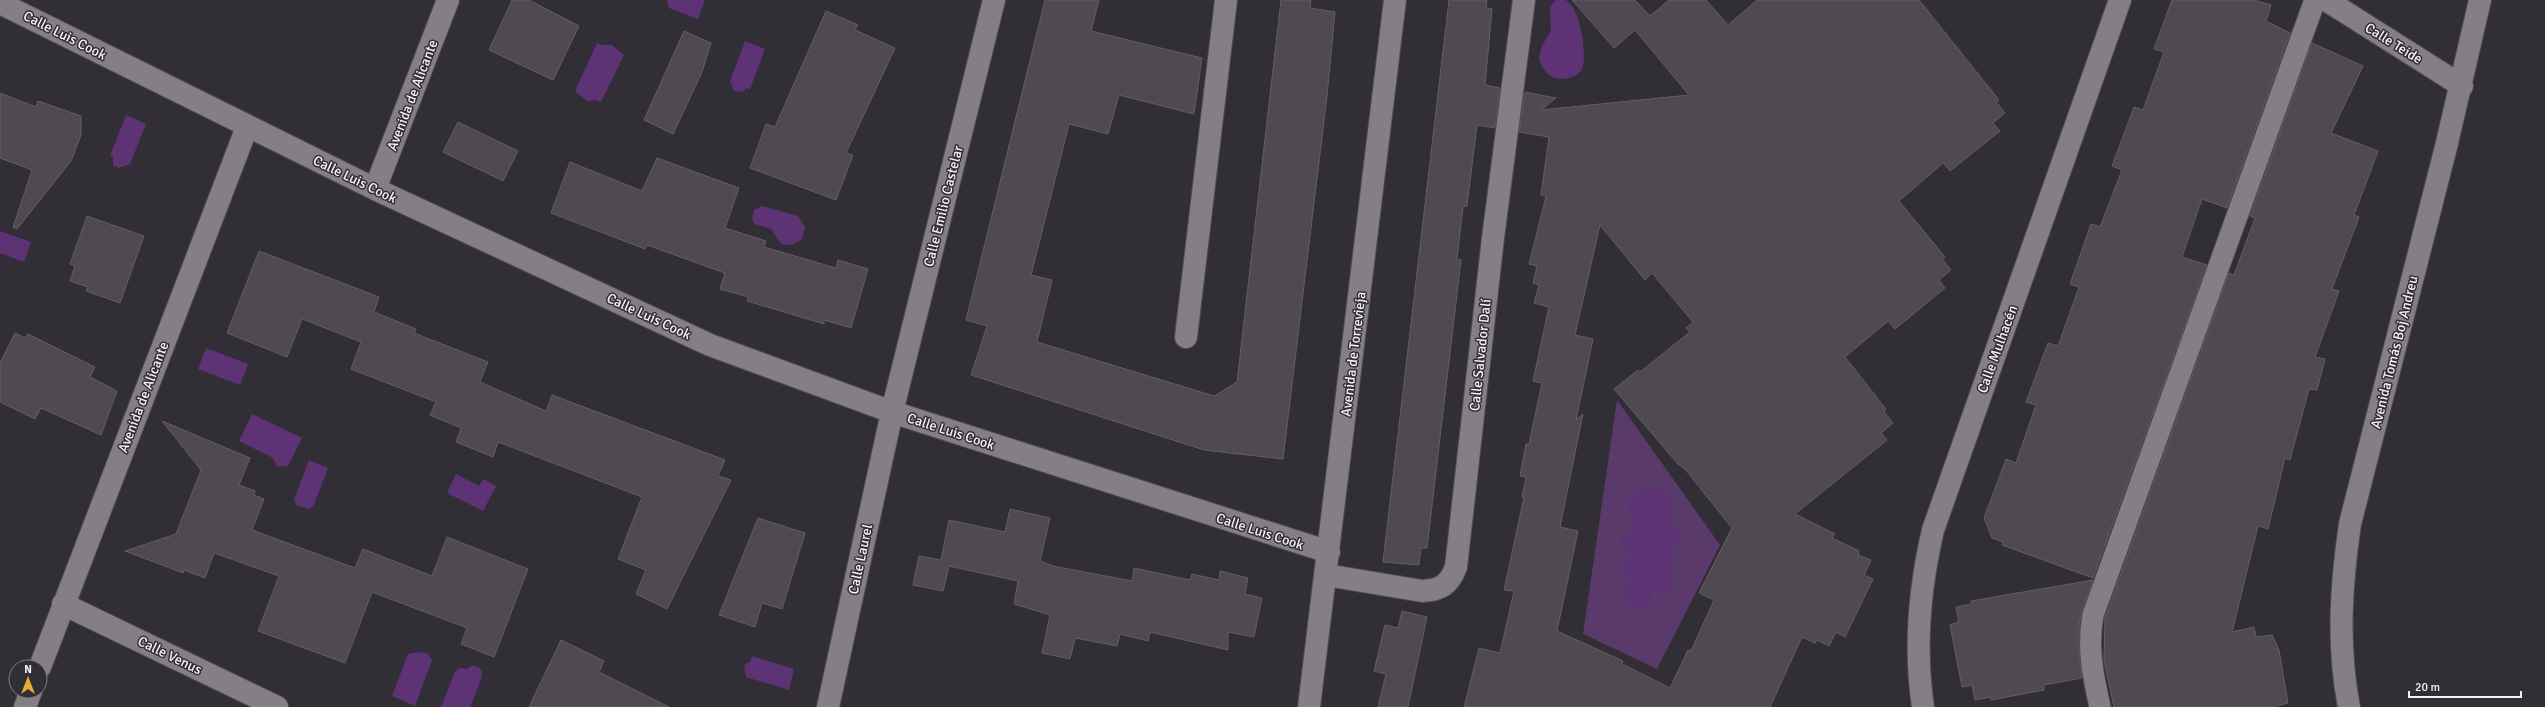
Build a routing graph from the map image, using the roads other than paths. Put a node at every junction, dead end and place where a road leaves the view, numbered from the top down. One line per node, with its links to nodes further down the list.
1 (448, 0): 13 (street, Avenida de Alicante)
2 (994, 0): 15 (street, Calle Emilio Castelar)
3 (1226, 0): 14 (street)
4 (1395, 0): 16 (street, Avenida de Torrevieja)
5 (1524, 0): 17 (street, Calle Salvador Dalí)
6 (2120, 0): 23 (street, Calle Mulhacén)
7 (2315, 0): 24 (lane)
8 (2326, 0): 11 (street, Calle Teide)
9 (2480, 0): 11 (street, Avenida Tomás Boj Andreu)
10 (0, 3): 12 (street, Calle Luis Cook)
11 (2462, 86): 25 (street, Avenida Tomás Boj Andreu)
12 (247, 127): 13 (street, Calle Luis Cook); 18 (street, Avenida de Alicante)
13 (375, 190): 15 (street, Calle Luis Cook)
14 (1186, 337)
15 (892, 412): 16 (street, Calle Luis Cook); 21 (street, Calle Laurel)
16 (1329, 552): 17 (street, Avenida de Torrevieja)
17 (1326, 575): 22 (street, Avenida de Torrevieja)
18 (63, 604): 19 (street, Avenida de Alicante); 20 (street, Calle Venus)
19 (43, 659)
20 (277, 707)
21 (828, 707)
22 (1309, 707)
23 (1923, 707)
24 (2100, 707)
25 (2349, 707)

